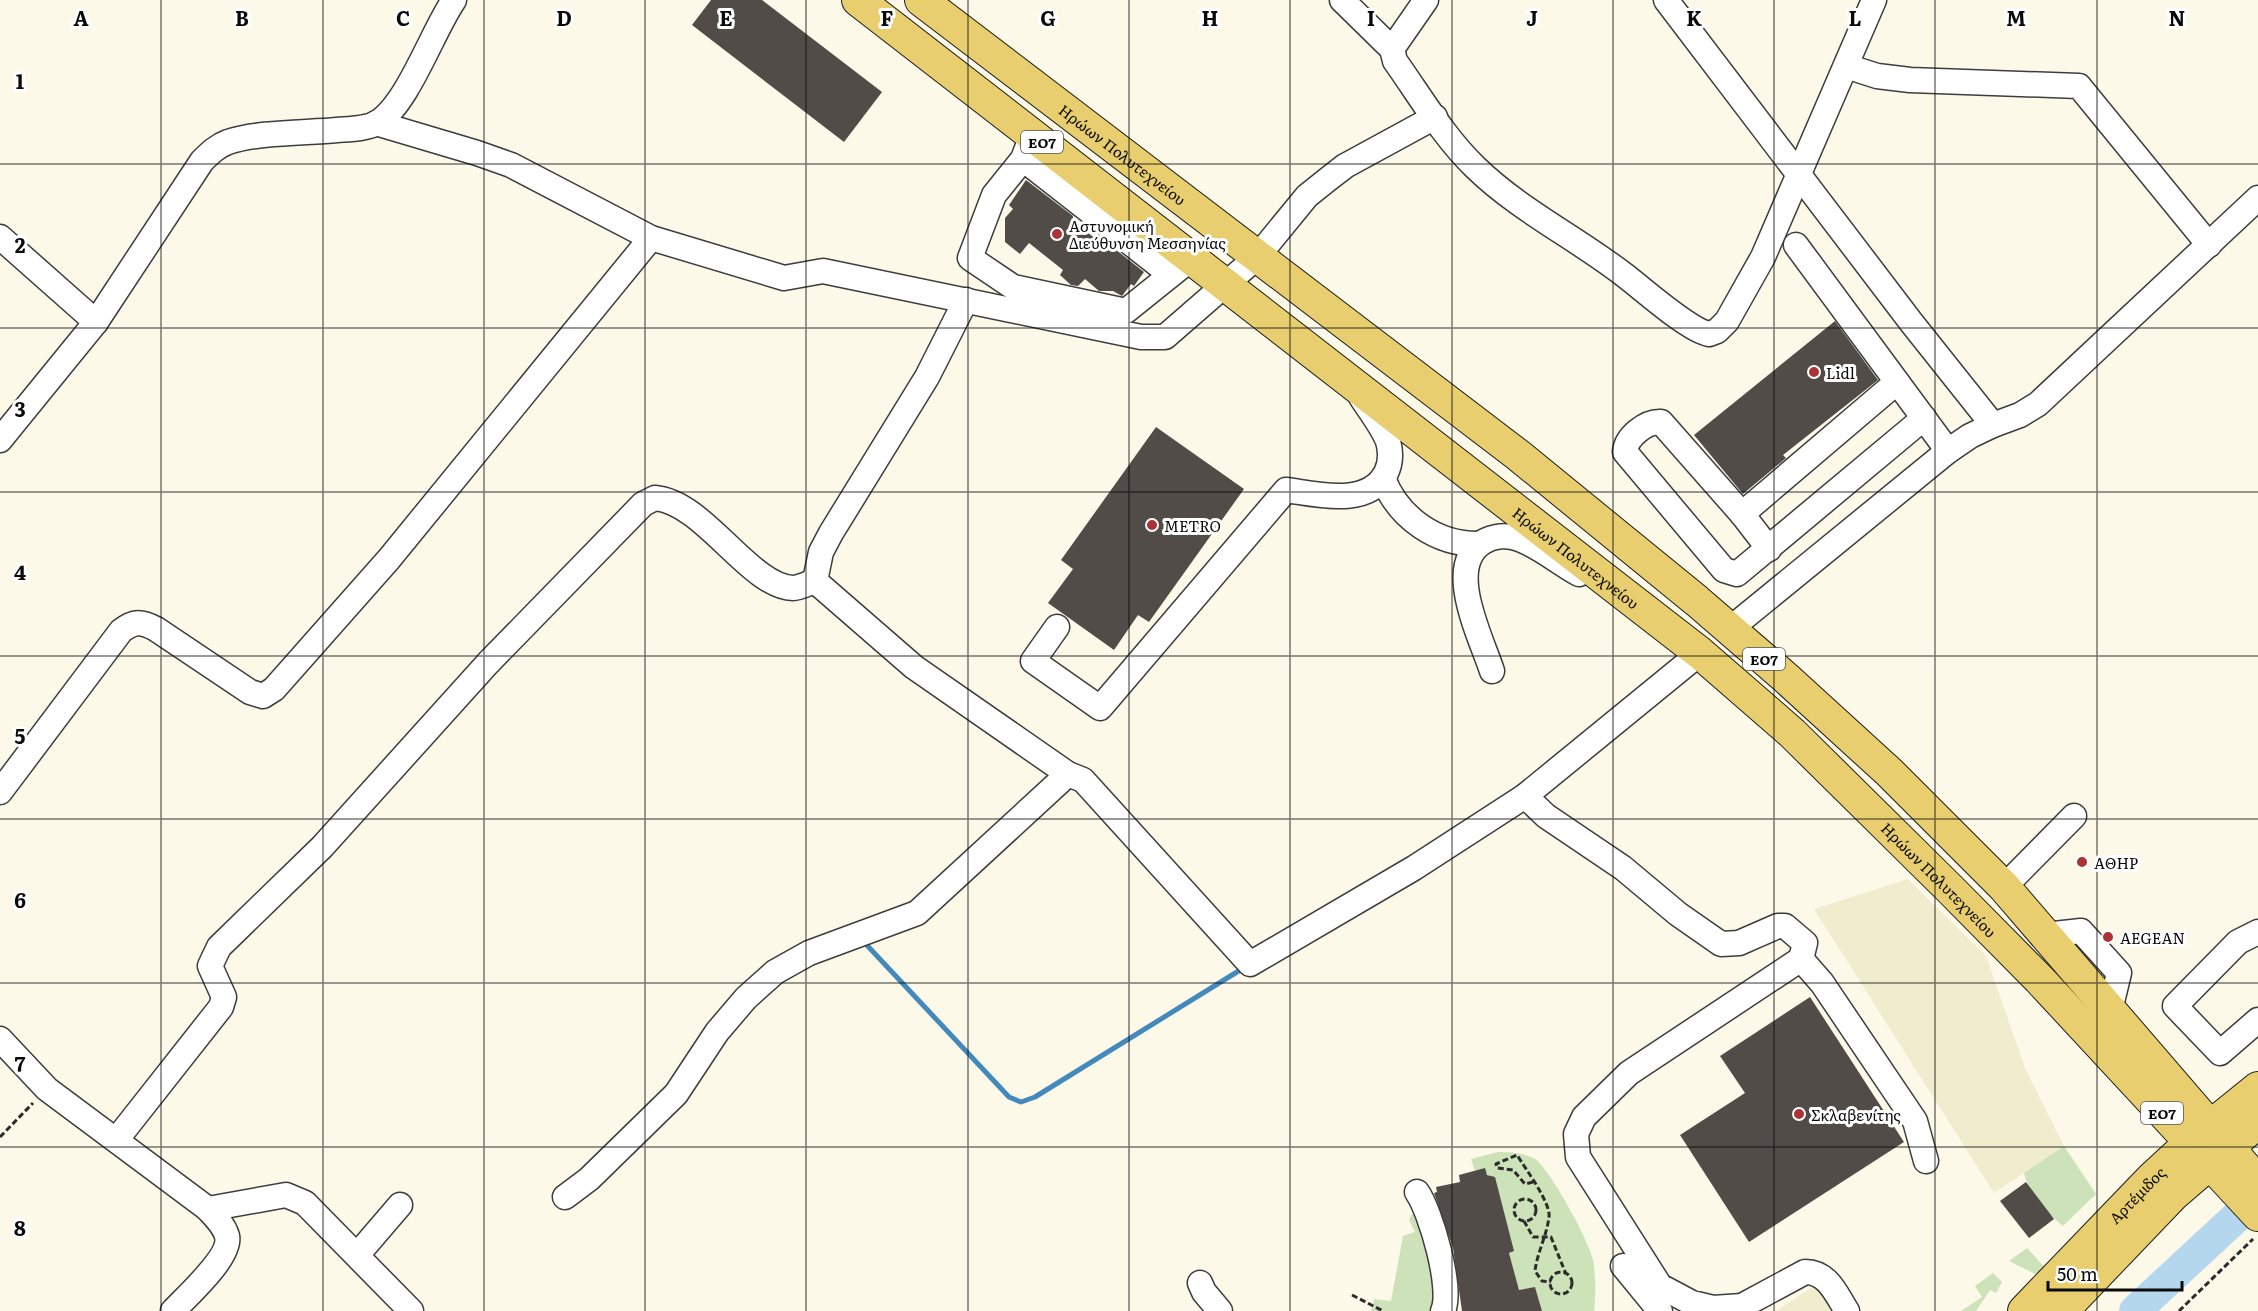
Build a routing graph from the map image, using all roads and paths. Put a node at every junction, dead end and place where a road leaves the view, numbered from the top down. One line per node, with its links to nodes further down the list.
1 (454, 0): 11 (street)
2 (858, 0): 12 (main road, Ηρώων Πολυτεχνείου / ΕΟ7)
3 (921, 0): 19 (main road, Ηρώων Πολυτεχνείου / ΕΟ7)
4 (1342, 0): 8 (street)
5 (1426, 0): 8 (street)
6 (1666, 0): 13 (street)
7 (1874, 0): 9 (street)
8 (1392, 49): 10 (street)
9 (1846, 66): 13 (street); 18 (street)
10 (1435, 117): 13 (street); 19 (street)
11 (376, 123): 16 (street); 23 (street)
12 (1028, 147): 20 (main road, Ηρώων Πολυτεχνείου / ΕΟ7); 20 (street)
13 (1800, 173): 27 (street)
14 (2258, 198): 18 (street)
15 (0, 237): 23 (street)
16 (651, 238): 22 (street); 41 (street)
17 (1796, 245): 25 (street)
18 (2209, 245): 27 (street)
19 (1257, 257): 21 (street); 37 (main road, Ηρώων Πολυτεχνείου / ΕΟ7)
20 (1181, 266): 21 (main road, Ηρώων Πολυτεχνείου / ΕΟ7)
21 (1226, 284): 22 (street); 24 (main road, Ηρώων Πολυτεχνείου / ΕΟ7)
22 (966, 300): 34 (street)
23 (96, 322): 28 (street)
24 (1352, 382): 30 (street); 36 (main road, Ηρώων Πολυτεχνείου / ΕΟ7)
25 (1897, 382): 26 (street); 31 (street)
26 (1924, 418): 29 (street); 33 (street)
27 (1993, 425): 29 (street)
28 (0, 440)
29 (1948, 451): 37 (street)
30 (1383, 478): 32 (street); 35 (street)
31 (1742, 514): 33 (street); 33 (street)
32 (1480, 544): 36 (street); 39 (street)
33 (1769, 549)
34 (815, 581): 40 (street); 53 (street)
35 (1057, 627)
36 (1669, 629): 38 (main road, Ηρώων Πολυτεχνείου / ΕΟ7)
37 (1730, 629): 44 (main road, Ηρώων Πολυτεχνείου / ΕΟ7)
38 (1700, 653): 42 (street); 54 (main road, Ηρώων Πολυτεχνείου / ΕΟ7)
39 (1492, 671)
40 (1068, 774): 42 (street); 58 (street)
41 (0, 792)
42 (1525, 796): 46 (street)
43 (2074, 816): 44 (street)
44 (2004, 887): 54 (main road, Ηρώων Πολυτεχνείου / ΕΟ7)
45 (2258, 932): 47 (street)
46 (1801, 959): 55 (street); 77 (street)
47 (2258, 1020)
48 (0, 1039): 50 (street)
49 (2258, 1088): 54 (main road, Αρτέμιδος)
50 (47, 1089): 52 (path); 53 (street)
51 (2258, 1122): 54 (main road, Αρτέμιδος)
52 (0, 1137)
53 (117, 1139): 60 (street)
54 (2224, 1159): 61 (main road); 78 (main road, Αρτέμιδος); 79 (main road, Αρτέμιδος)
55 (1926, 1161)
56 (1533, 1182): 56 (path); 64 (path)
57 (1417, 1192): 75 (street)
58 (565, 1197)
59 (400, 1205): 65 (street)
60 (208, 1209): 65 (street); 72 (street)
61 (2258, 1215)
62 (1524, 1221): 62 (path); 64 (path)
63 (2258, 1233): 80 (path)
64 (1543, 1236): 67 (path); 68 (path)
65 (358, 1254): 71 (street)
66 (1623, 1266): 76 (street)
67 (1566, 1274): 68 (path); 68 (path)
68 (1551, 1282)
69 (1200, 1283): 73 (street)
70 (1352, 1295): 74 (path)
71 (408, 1307)
72 (173, 1311)
73 (1220, 1311)
74 (1383, 1311)
75 (1443, 1311)
76 (1660, 1311)
77 (1847, 1311)
78 (2024, 1311)
79 (2062, 1311)
80 (2179, 1311)

